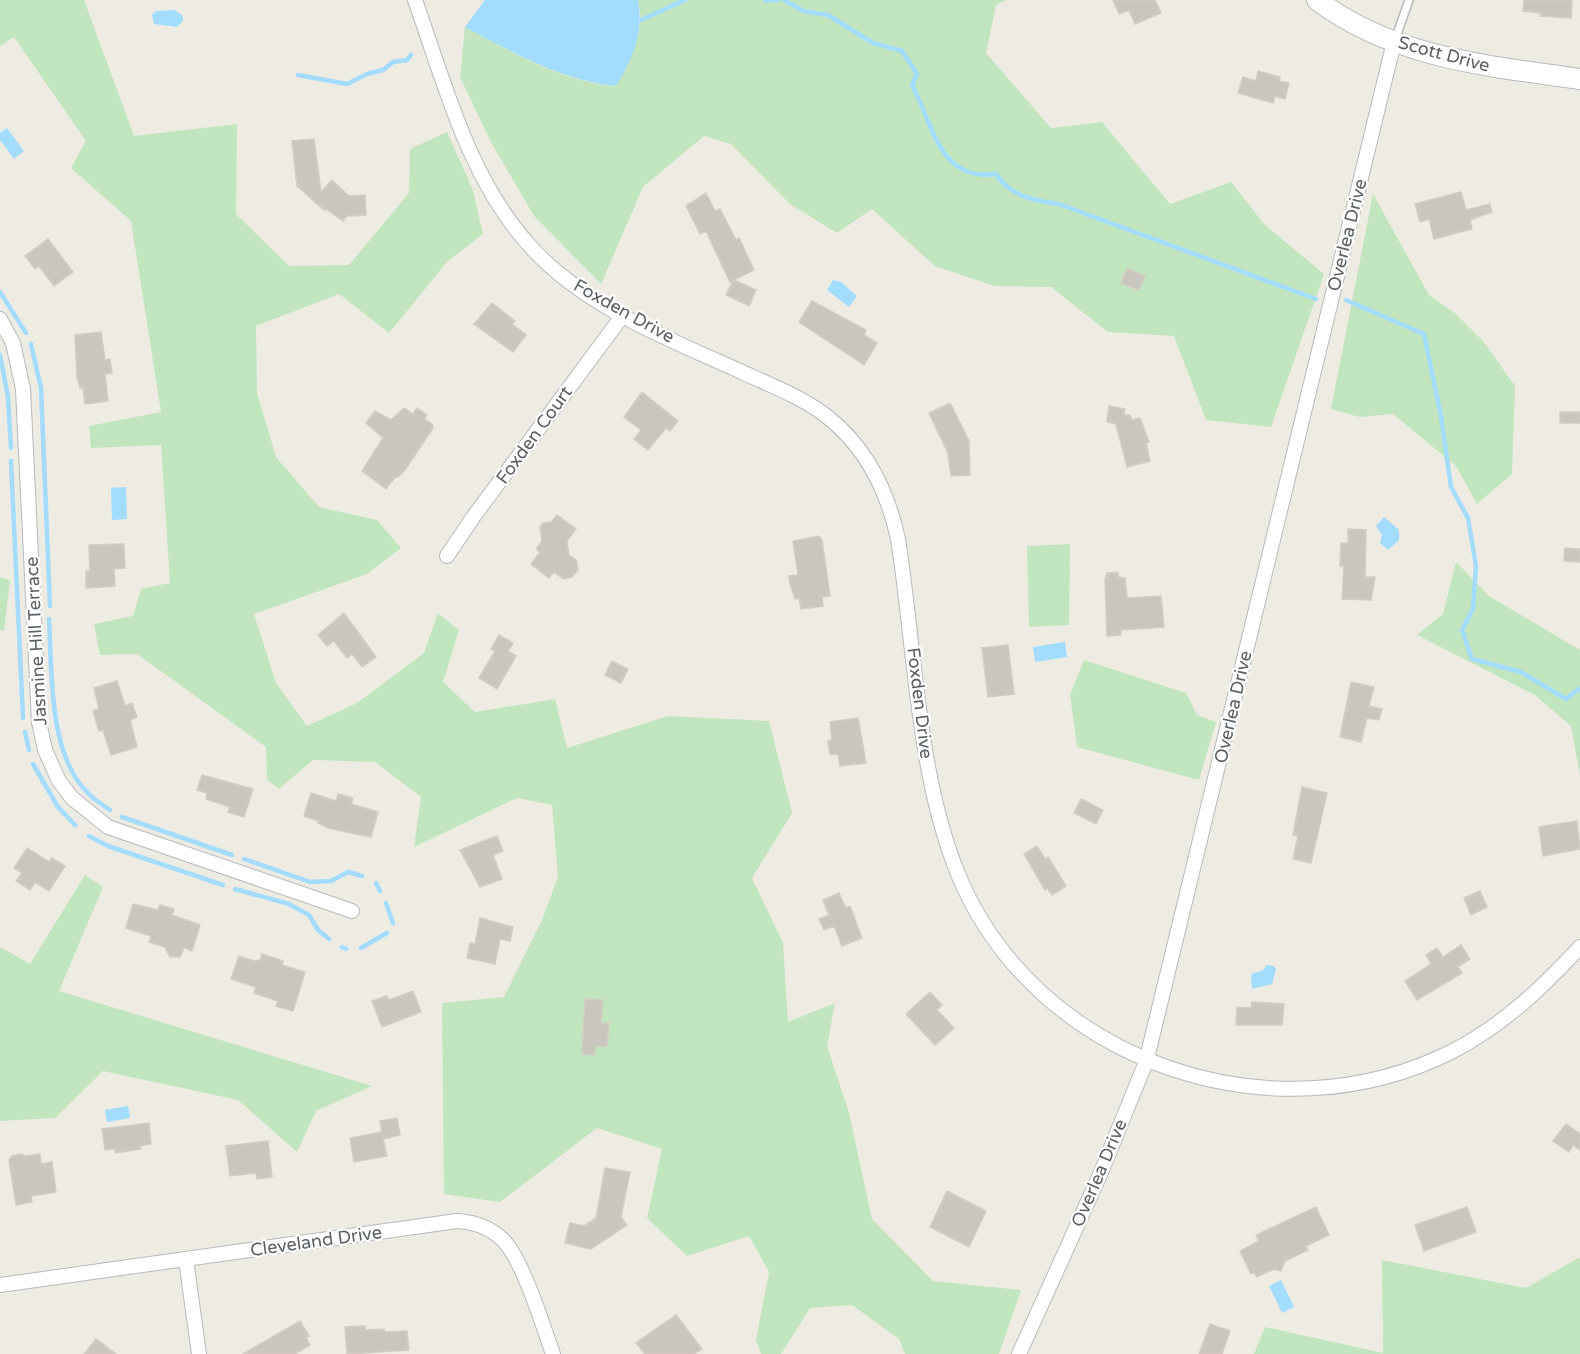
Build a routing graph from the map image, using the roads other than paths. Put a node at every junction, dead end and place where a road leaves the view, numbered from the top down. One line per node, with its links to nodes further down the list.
1 (416, 0): 6 (street, Foxden Drive)
2 (1317, 0): 4 (street, Scott Drive)
3 (1409, 0): 4 (lane)
4 (1394, 42): 5 (street, Scott Drive); 11 (street, Overlea Drive)
5 (1580, 79)
6 (623, 315): 8 (street, Foxden Court); 11 (street, Foxden Drive)
7 (0, 319): 9 (street, Jasmine Hill Terrace)
8 (447, 556)
9 (352, 911)
10 (1580, 947): 11 (street, Foxden Drive)
11 (1146, 1062): 16 (street, Overlea Drive)
12 (186, 1260): 13 (street, Cleveland Drive); 14 (street); 15 (street, Cleveland Drive)
13 (0, 1285)
14 (199, 1354)
15 (553, 1354)
16 (1019, 1354)

